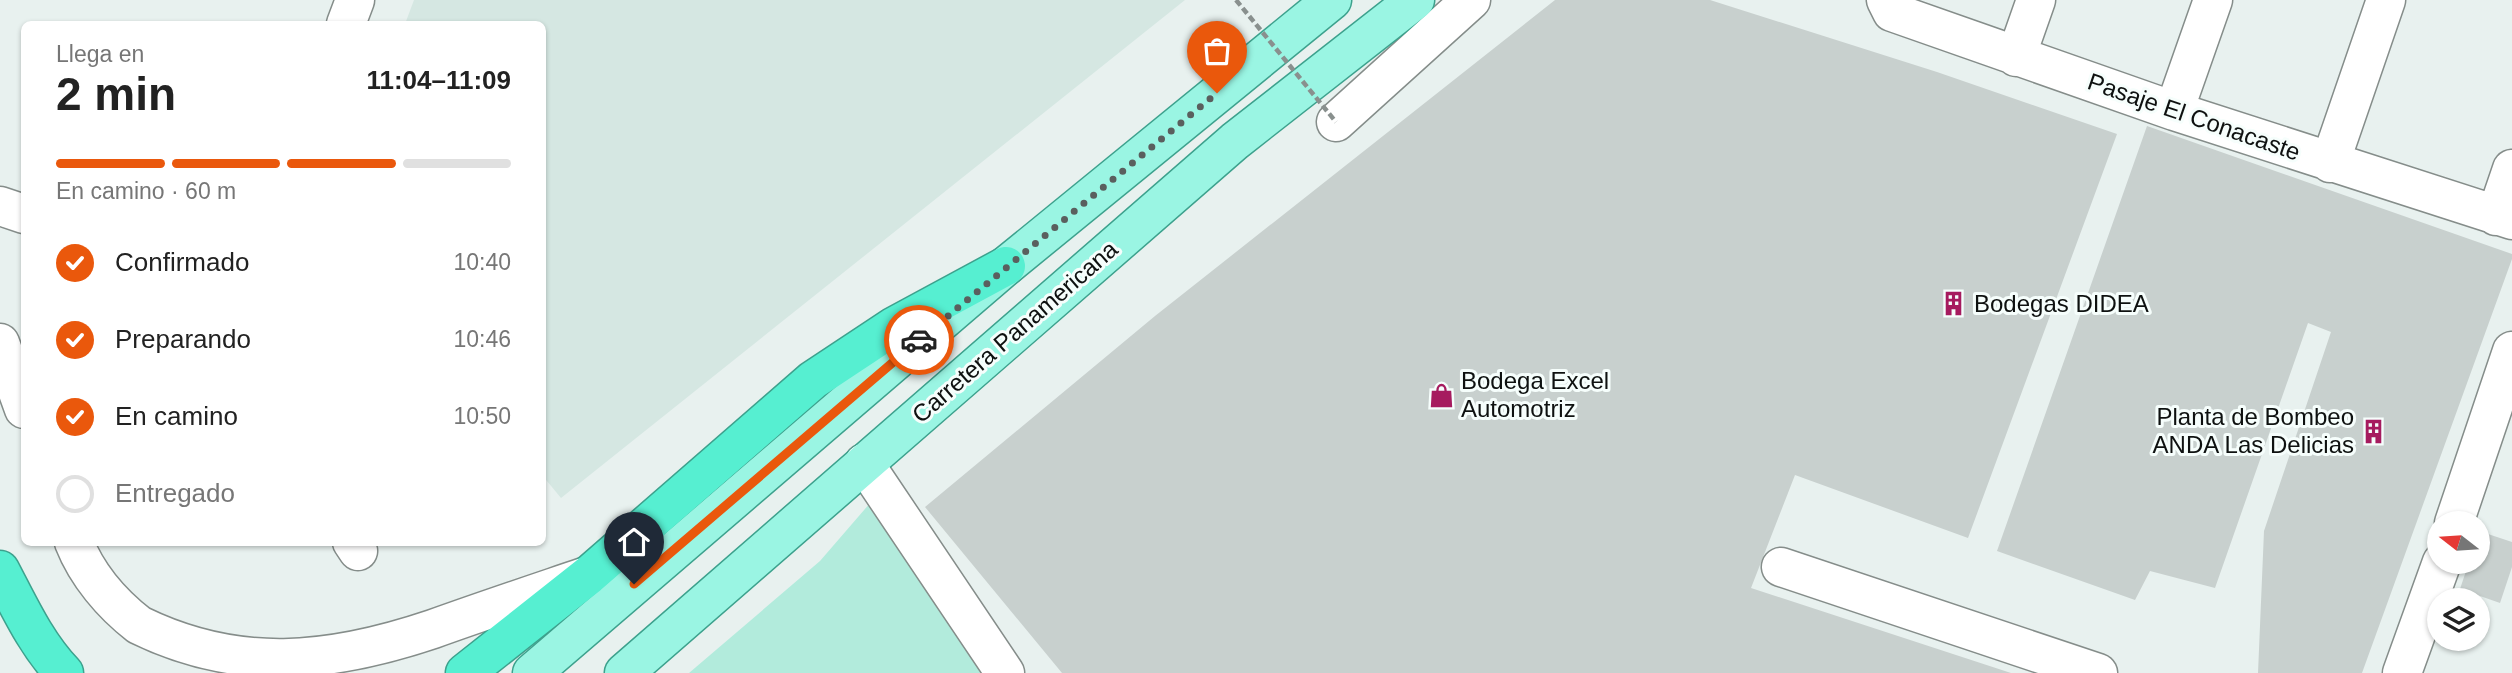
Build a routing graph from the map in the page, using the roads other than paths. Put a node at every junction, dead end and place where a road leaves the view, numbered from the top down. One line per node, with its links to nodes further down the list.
1 (355, 0): 9 (street)
2 (1332, 0): 18 (main road)
3 (1415, 0): 22 (main road, Carretera Panamericana)
4 (1471, 0): 12 (street)
5 (2036, 0): 10 (street)
6 (2213, 0): 11 (street)
7 (2386, 0): 13 (street)
8 (1891, 4): 10 (street, Pasaje El Conacaste)
9 (347, 21)
10 (2016, 57): 11 (street, Pasaje El Conacaste)
11 (2174, 111): 13 (street, Pasaje El Conacaste)
12 (1336, 122)
13 (2330, 163): 17 (street, Pasaje El Conacaste)
14 (2512, 169): 17 (street)
15 (0, 206): 16 (street)
16 (21, 213)
17 (2504, 218)
18 (1006, 266): 28 (highway); 31 (main road)
19 (0, 343): 21 (street)
20 (2512, 351): 23 (street)
21 (21, 401)
22 (864, 463): 32 (main road, Carretera Panamericana); 33 (street)
23 (2458, 511)
24 (76, 546): 28 (street)
25 (1781, 567): 34 (street)
26 (0, 570): 29 (highway)
27 (2438, 574): 35 (street)
28 (589, 575): 30 (highway)
29 (64, 673)
30 (465, 673)
31 (532, 673)
32 (624, 673)
33 (1005, 673)
34 (2098, 673)
35 (2402, 673)

